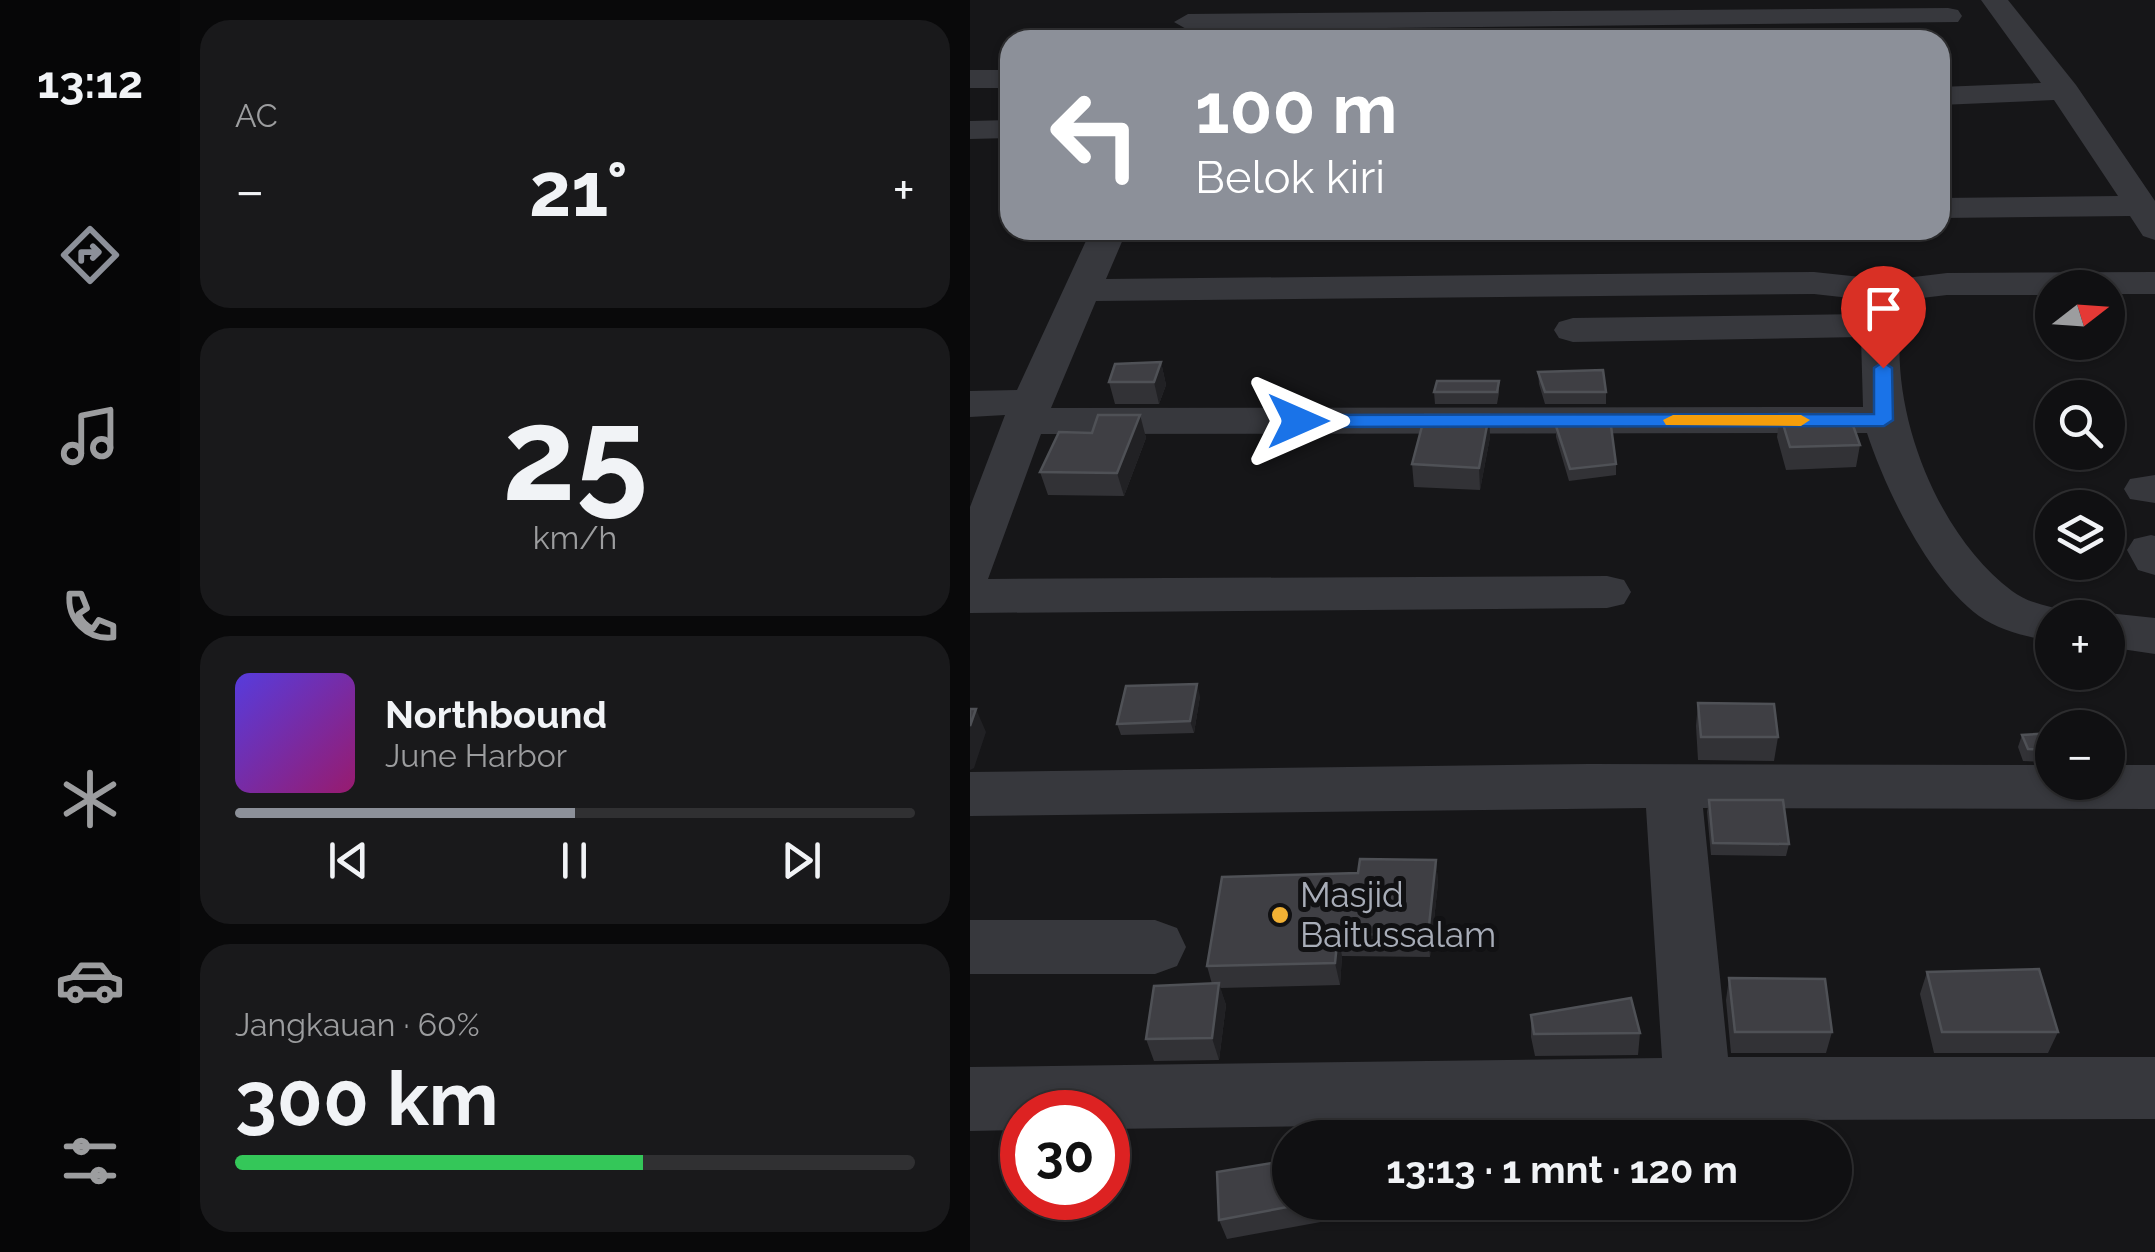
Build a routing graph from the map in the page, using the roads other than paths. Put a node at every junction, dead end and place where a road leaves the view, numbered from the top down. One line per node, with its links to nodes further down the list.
1 (1994, 0): 6 (street)
2 (1948, 16): 3 (street)
3 (1189, 21)
4 (970, 79): 5 (street)
5 (1000, 79)
6 (2065, 92): 7 (street); 11 (street)
7 (1950, 96)
8 (1000, 129): 9 (street)
9 (970, 130)
10 (2155, 166): 11 (street)
11 (2118, 168): 13 (street)
12 (1950, 208): 13 (street)
13 (2148, 218)
14 (1105, 240): 16 (street)
15 (2155, 282): 17 (street)
16 (1084, 290): 17 (street); 20 (street)
17 (1885, 308): 18 (street); 21 (street)
18 (1573, 330)
19 (970, 404): 20 (street)
20 (1028, 411): 21 (street); 22 (street)
21 (1884, 420): 25 (street)
22 (970, 570)
23 (1607, 592): 24 (street)
24 (970, 596)
25 (2035, 621)
26 (2125, 632): 27 (street)
27 (2155, 636)
28 (1673, 786): 29 (street); 30 (street); 35 (street)
29 (2155, 787)
30 (970, 794)
31 (970, 946): 32 (street)
32 (1155, 947)
33 (2155, 1088): 35 (street)
34 (970, 1099): 35 (street)
35 (1700, 1113)

